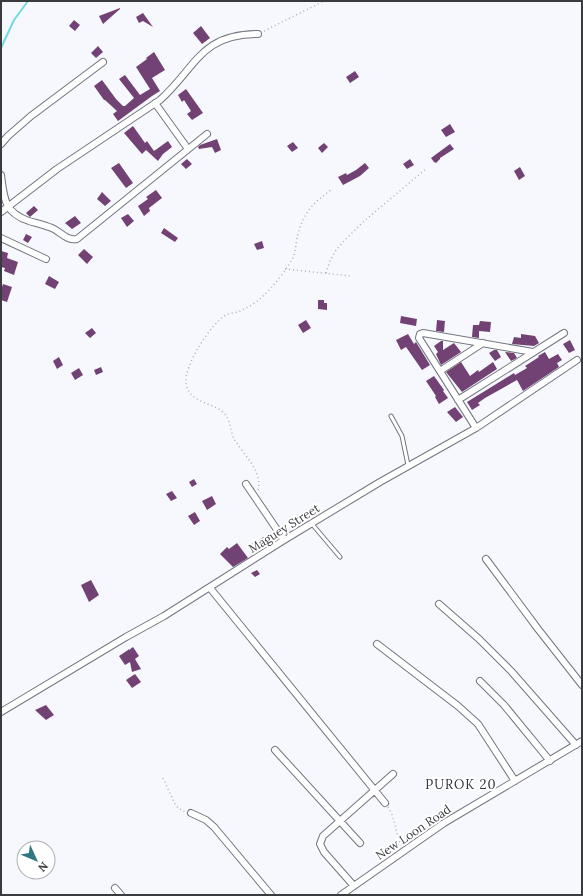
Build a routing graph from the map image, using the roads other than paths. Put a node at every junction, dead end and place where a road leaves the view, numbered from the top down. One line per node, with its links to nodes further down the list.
1 (258, 34): 3 (street)
2 (103, 62): 5 (street)
3 (155, 103): 6 (street); 8 (street)
4 (207, 134): 6 (street)
5 (1, 144)
6 (188, 149): 8 (street)
7 (1, 175): 8 (street)
8 (7, 207): 9 (street)
9 (1, 212)
10 (1, 238): 11 (street)
11 (46, 259)
12 (564, 333): 14 (street)
13 (483, 343): 14 (street); 16 (street); 16 (street)
14 (533, 352): 17 (street)
15 (577, 360): 19 (street, Maguey Street)
16 (440, 371): 17 (street)
17 (458, 400): 19 (street)
18 (391, 416): 20 (lane)
19 (476, 428): 20 (street, Maguey Street)
20 (409, 467): 22 (street, Maguey Street)
21 (246, 484): 23 (street)
22 (312, 524): 23 (street, Maguey Street); 24 (lane)
23 (284, 540): 26 (street, Maguey Street)
24 (340, 557)
25 (486, 559): 30 (street)
26 (210, 588): 31 (street, Maguey Street); 37 (street)
27 (439, 604): 32 (street)
28 (377, 644): 36 (street)
29 (480, 681): 34 (street)
30 (582, 685)
31 (1, 712)
32 (579, 743): 34 (street, New Loon Road)
33 (275, 750): 40 (street)
34 (550, 761): 36 (street, New Loon Road)
35 (393, 774): 37 (street)
36 (515, 781): 42 (street, New Loon Road)
37 (375, 790): 38 (street); 40 (street)
38 (385, 802)
39 (191, 813): 45 (street)
40 (340, 821): 41 (street); 42 (street)
41 (360, 843)
42 (354, 886): 46 (street, New Loon Road)
43 (115, 888): 44 (street)
44 (120, 895)
45 (271, 895)
46 (341, 895)

